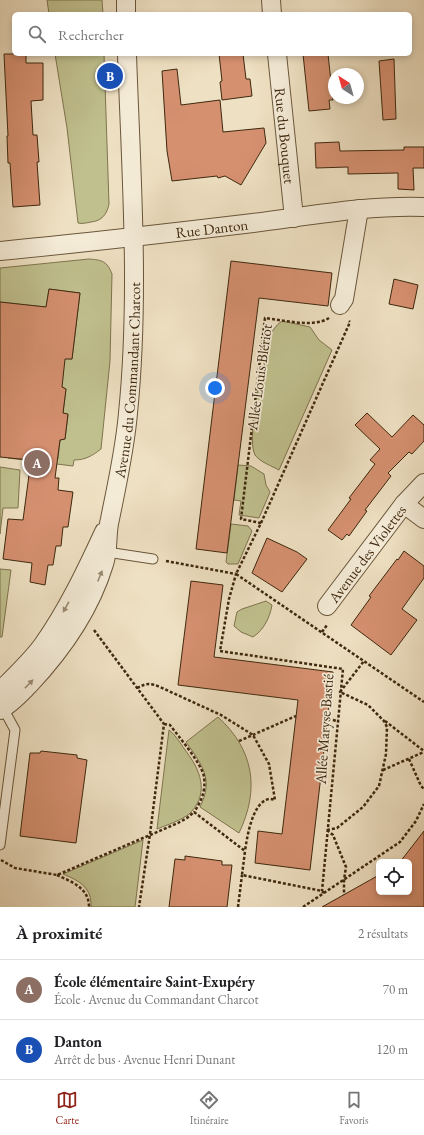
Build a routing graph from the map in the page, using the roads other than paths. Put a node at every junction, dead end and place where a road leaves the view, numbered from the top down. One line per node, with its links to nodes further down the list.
1 (126, 0): 3 (street)
2 (271, 0): 4 (street)
3 (126, 12)
4 (272, 12)
5 (127, 56): 10 (street, Avenue du Commandant Charcot)
6 (277, 56): 9 (street, Rue du Bouquet)
7 (424, 207): 8 (street, Rue Danton)
8 (359, 209): 9 (street, Rue Danton); 12 (street)
9 (294, 218): 10 (street, Rue Danton)
10 (133, 237): 11 (street, Rue Danton); 16 (street, Avenue du Commandant Charcot)
11 (0, 251)
12 (340, 305)
13 (424, 483): 14 (street, Avenue des Violettes)
14 (404, 504): 15 (street); 19 (street, Avenue des Violettes)
15 (424, 519)
16 (109, 523): 17 (street, Avenue du Commandant Charcot); 20 (street, Avenue du Commandant Charcot, one-way to 20)
17 (107, 552): 18 (lane); 20 (street, Avenue du Commandant Charcot, one-way to 17)
18 (154, 559)
19 (327, 606)
20 (1, 703): 21 (lane)
21 (0, 844)

